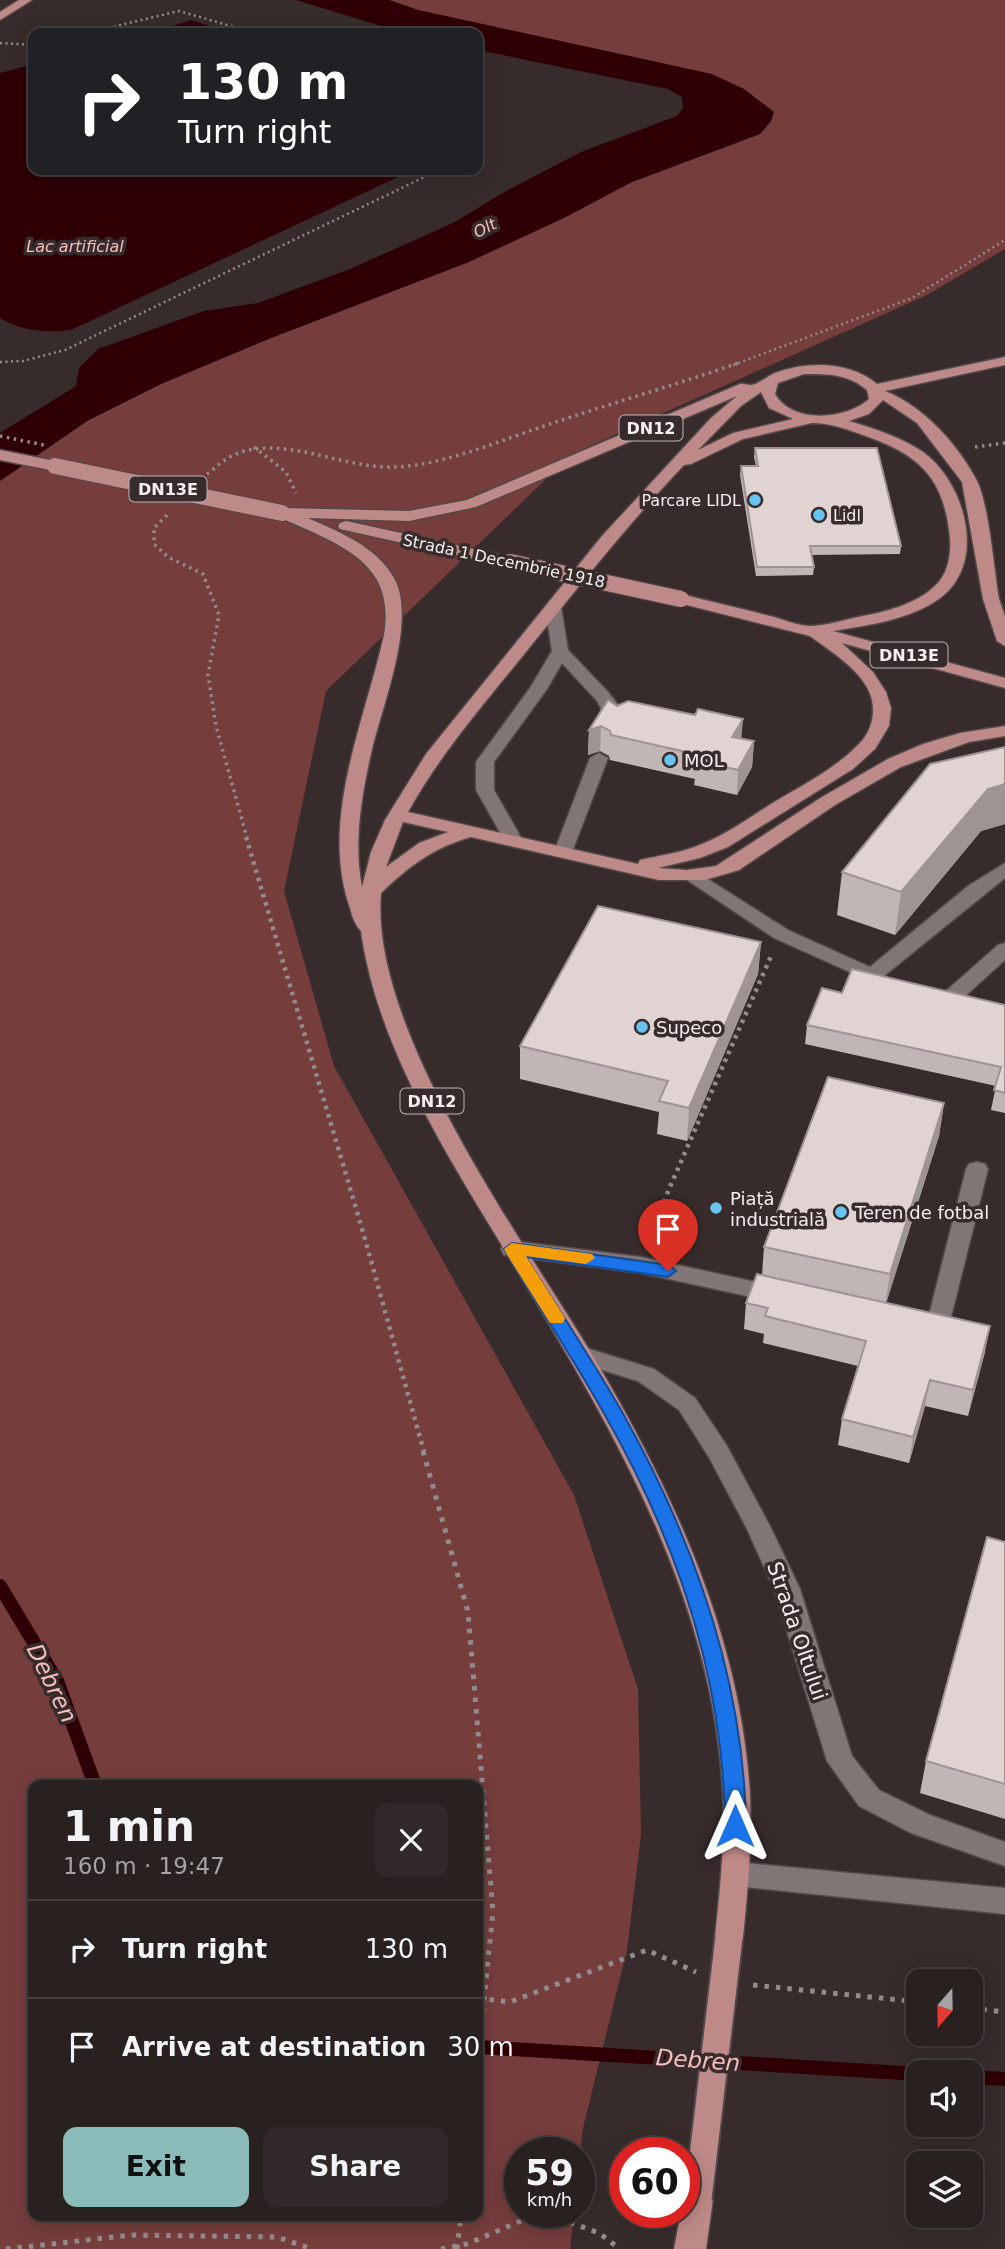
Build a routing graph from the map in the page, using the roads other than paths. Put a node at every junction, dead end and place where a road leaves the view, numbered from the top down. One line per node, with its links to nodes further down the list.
1 (27, 0): 2 (main road)
2 (0, 18)
3 (1005, 360): 5 (main road)
4 (776, 378): 5 (main road); 6 (main road); 9 (main road, DN12); 10 (main road, DN12)
5 (874, 390): 7 (main road); 13 (main road)
6 (813, 419): 7 (main road); 9 (main road, DN12)
7 (831, 420): 12 (main road)
8 (0, 455): 10 (main road, Strada 1 Decembrie 1918 / DN13E, bridge)
9 (667, 474): 11 (main road, DN12)
10 (282, 513): 12 (main road, Strada 1 Decembrie 1918 / DN13E, bridge); 27 (main road)
11 (553, 607): 14 (street); 19 (main road, DN12)
12 (813, 631): 15 (main road, Strada 1 Decembrie 1918 / DN13E); 23 (main road)
13 (1005, 641)
14 (559, 651): 16 (street); 21 (street)
15 (1005, 682)
16 (617, 723)
17 (1005, 731): 25 (main road)
18 (599, 758): 22 (street)
19 (398, 815): 20 (main road); 26 (main road, DN12)
20 (470, 831): 21 (main road); 26 (main road)
21 (514, 841): 22 (main road)
22 (563, 852): 23 (main road)
23 (625, 866): 25 (main road)
24 (1005, 869): 29 (street)
25 (693, 878): 29 (street)
26 (371, 892): 27 (main road, DN12)
27 (372, 945): 35 (main road, DN12)
28 (1005, 949): 32 (street)
29 (872, 976): 30 (street)
30 (896, 985)
31 (920, 994): 32 (street)
32 (945, 1003): 33 (street)
33 (969, 1008)
34 (977, 1169): 37 (street)
35 (512, 1249): 36 (street); 38 (main road, DN12)
36 (802, 1300)
37 (896, 1320)
38 (580, 1355): 39 (street, Strada Oltului); 40 (main road, DN12)
39 (1005, 1854)
40 (736, 1874): 41 (street); 42 (main road, DN12, bridge)
41 (1005, 1901)
42 (690, 2249)

